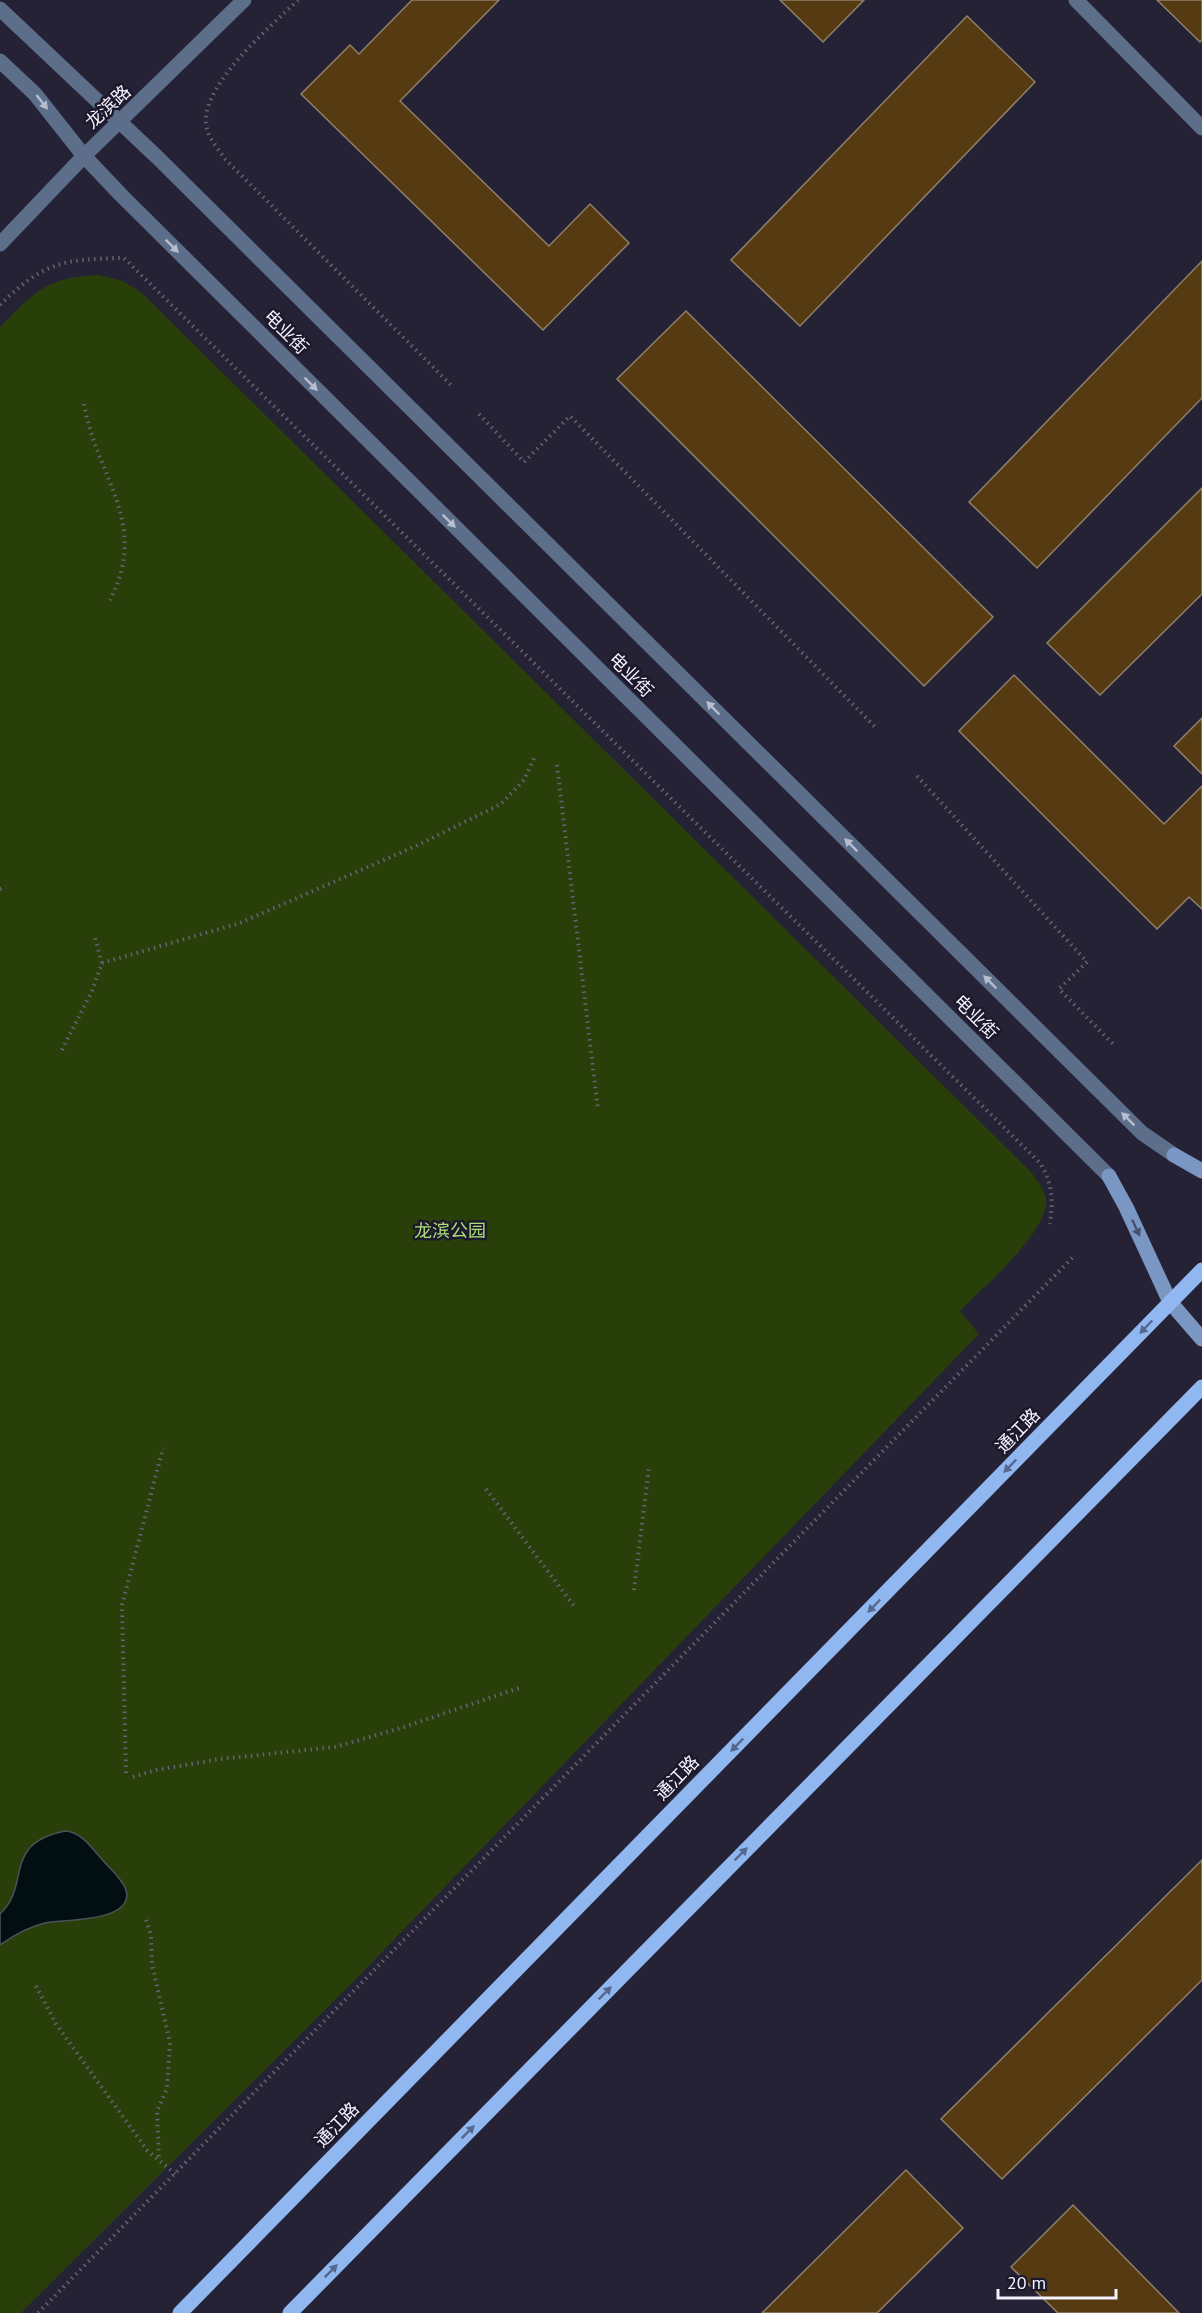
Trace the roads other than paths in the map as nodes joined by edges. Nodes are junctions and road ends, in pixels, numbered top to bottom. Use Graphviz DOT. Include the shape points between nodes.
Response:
graph roads {
  1 [pos="244,0"];
  2 [pos="1076,0"];
  3 [pos="0,9"];
  4 [pos="0,61"];
  5 [pos="121,122"];
  6 [pos="1202,128"];
  7 [pos="84,156"];
  8 [pos="0,244"];
  9 [pos="1174,1155"];
  10 [pos="1202,1171"];
  11 [pos="1108,1176"];
  12 [pos="1202,1270"];
  13 [pos="1170,1302"];
  14 [pos="1202,1339"];
  15 [pos="1202,1387"];
  16 [pos="180,2313"];
  17 [pos="290,2313"];
  1 -- 5 [label="street, 龙滨路"];
  2 -- 6 [label="street"];
  3 -- 5 [label="street, 电业街"];
  4 -- 7 [label="street, 电业街, one-way" via="35,94"];
  5 -- 7 [label="street, 龙滨路"];
  9 -- 5 [label="street, 电业街, one-way" via="1142,1133"];
  7 -- 8 [label="street, 龙滨路"];
  7 -- 11 [label="street, 电业街, one-way"];
  9 -- 10 [label="main road, 电业街"];
  11 -- 13 [label="main road, 电业街, one-way"];
  12 -- 13 [label="main road, 通江路"];
  13 -- 14 [label="main road, 电业街"];
  13 -- 16 [label="main road, 通江路, one-way"];
  17 -- 15 [label="main road, one-way"];
}
